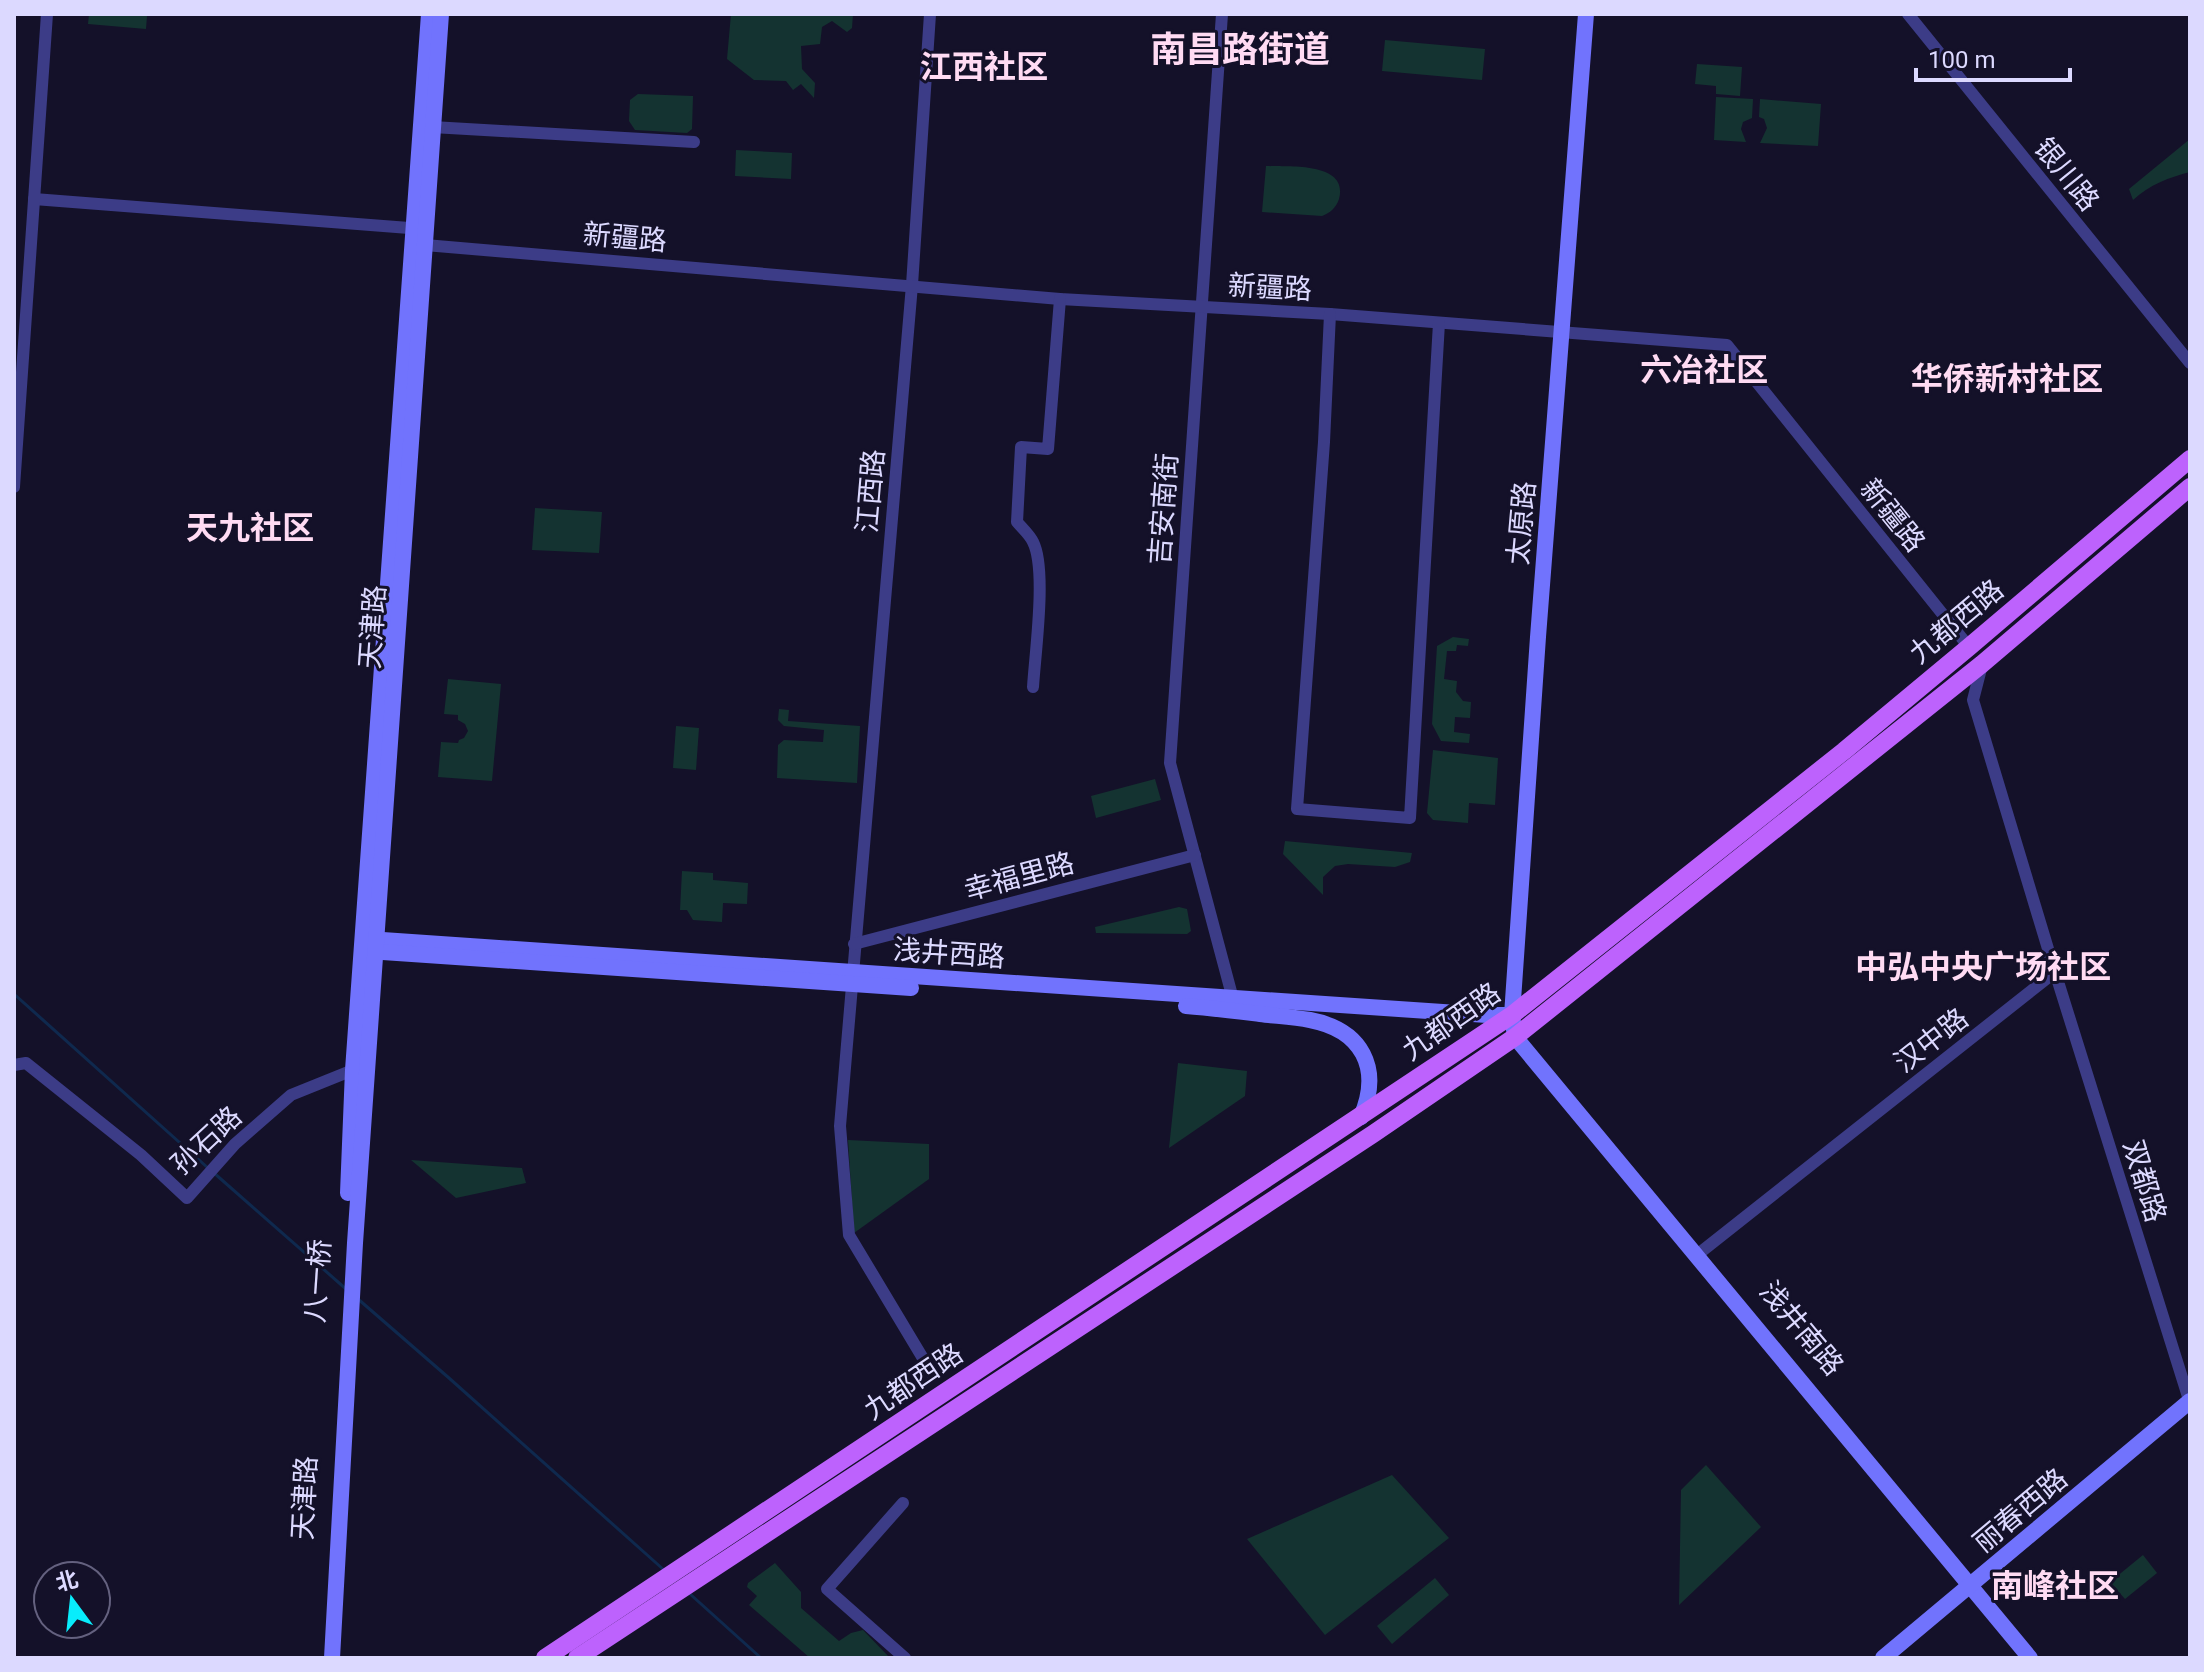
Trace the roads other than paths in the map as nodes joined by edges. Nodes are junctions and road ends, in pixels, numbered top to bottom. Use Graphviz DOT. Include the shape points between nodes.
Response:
graph roads {
  1 [pos="47,14"];
  2 [pos="429,14"];
  3 [pos="441,14"];
  4 [pos="930,14"];
  5 [pos="1222,14"];
  6 [pos="1586,14"];
  7 [pos="1908,14"];
  8 [pos="432,127"];
  9 [pos="694,142"];
  10 [pos="34,199"];
  11 [pos="421,234"];
  12 [pos="912,285"];
  13 [pos="1060,299"];
  14 [pos="1201,307"];
  15 [pos="1330,314"];
  16 [pos="1439,323"];
  17 [pos="1563,332"];
  18 [pos="2190,363"];
  19 [pos="2190,459"];
  20 [pos="14,487"];
  21 [pos="2190,487"];
  22 [pos="1969,647"];
  23 [pos="1982,664"];
  24 [pos="1033,687"];
  25 [pos="1195,855"];
  26 [pos="854,944"];
  27 [pos="370,945"];
  28 [pos="2055,972"];
  29 [pos="851,978"];
  30 [pos="1233,999"];
  31 [pos="1512,1015"];
  32 [pos="1519,1034"];
  33 [pos="14,1065"];
  34 [pos="360,1070"];
  35 [pos="1361,1117"];
  36 [pos="346,1226"];
  37 [pos="355,1243"];
  38 [pos="1700,1253"];
  39 [pos="344,1346"];
  40 [pos="933,1375"];
  41 [pos="2190,1402"];
  42 [pos="2190,1414"];
  43 [pos="903,1503"];
  44 [pos="699,1567"];
  45 [pos="1976,1586"];
  46 [pos="322,1658"];
  47 [pos="332,1658"];
  48 [pos="545,1658"];
  49 [pos="577,1658"];
  50 [pos="905,1658"];
  51 [pos="1883,1658"];
  52 [pos="1896,1658"];
  53 [pos="2030,1658"];
  54 [pos="2040,1658"];
  1 -- 10 [label="street"];
  2 -- 11 [label="main road, 天津路"];
  3 -- 8 [label="main road, 天津路"];
  4 -- 12 [label="street, 江西路"];
  5 -- 14 [label="street, 吉安南街"];
  6 -- 17 [label="main road, 太原路"];
  7 -- 18 [label="street, 银川路"];
  8 -- 9 [label="street"];
  8 -- 11 [label="main road, 天津路"];
  10 -- 11 [label="street, 新疆路"];
  10 -- 20 [label="street"];
  11 -- 12 [label="street, 新疆路"];
  11 -- 27 [label="main road, 天津路"];
  12 -- 13 [label="street, 新疆路"];
  12 -- 26 [label="street, 江西路"];
  13 -- 14 [label="street, 新疆路"];
  13 -- 24 [label="street" via="1048,449 1021,447 1017,522 1033,541 1040,583"];
  14 -- 15 [label="street, 新疆路"];
  14 -- 25 [label="street, 吉安南街" via="1170,763"];
  15 -- 16 [label="street, 新疆路"];
  15 -- 16 [label="street" via="1297,809 1410,818"];
  16 -- 17 [label="street, 新疆路"];
  17 -- 22 [label="street, 新疆路" via="1727,345"];
  17 -- 31 [label="main road, 太原路"];
  19 -- 22 [label="main road, 九都西路"];
  21 -- 23 [label="main road, 九都西路"];
  22 -- 31 [label="main road, 九都西路"];
  23 -- 28 [label="street" via="1973,700"];
  23 -- 32 [label="main road, 九都西路"];
  25 -- 26 [label="street, 幸福里路"];
  25 -- 30 [label="street, 吉安南街"];
  26 -- 29 [label="street, 江西路"];
  27 -- 29 [label="main road, 浅井西路"];
  27 -- 34 [label="main road, 天津路"];
  28 -- 38 [label="street, 汉中路"];
  28 -- 41 [label="street, 双都路"];
  29 -- 30 [label="main road, 浅井西路"];
  29 -- 35 [label="main road, 浅井西路" via="1313,1021 1341,1031 1359,1046 1370,1066"];
  29 -- 40 [label="street, 江西路" via="840,1126 849,1235"];
  30 -- 31 [label="main road, 浅井西路"];
  31 -- 32 [label="main road, 太原路"];
  31 -- 35 [label="main road, 九都西路"];
  32 -- 38 [label="main road, 浅井南路"];
  32 -- 44 [label="main road, 九都西路" via="1360,1143"];
  33 -- 34 [label="street, 孙石路" via="26,1063 187,1198 235,1144 291,1095"];
  34 -- 36 [label="main road, 天津路"];
  34 -- 37 [label="main road, 天津路"];
  35 -- 44 [label="main road, 九都西路"];
  36 -- 39 [label="main road, 八一桥"];
  37 -- 39 [label="main road, 八一桥"];
  38 -- 45 [label="main road, 浅井南路"];
  39 -- 46 [label="main road, 天津路"];
  39 -- 47 [label="main road, 天津路"];
  41 -- 45 [label="main road, 丽春西路"];
  42 -- 45 [label="main road, 丽春西路"];
  43 -- 50 [label="street" via="827,1589"];
  44 -- 48 [label="main road" via="636,1598"];
  44 -- 49 [label="main road" via="651,1610"];
  45 -- 51 [label="main road, 丽春西路"];
  45 -- 52 [label="main road, 丽春西路"];
  45 -- 53 [label="main road, 浅井南路"];
  45 -- 54 [label="main road, 浅井南路"];
}
